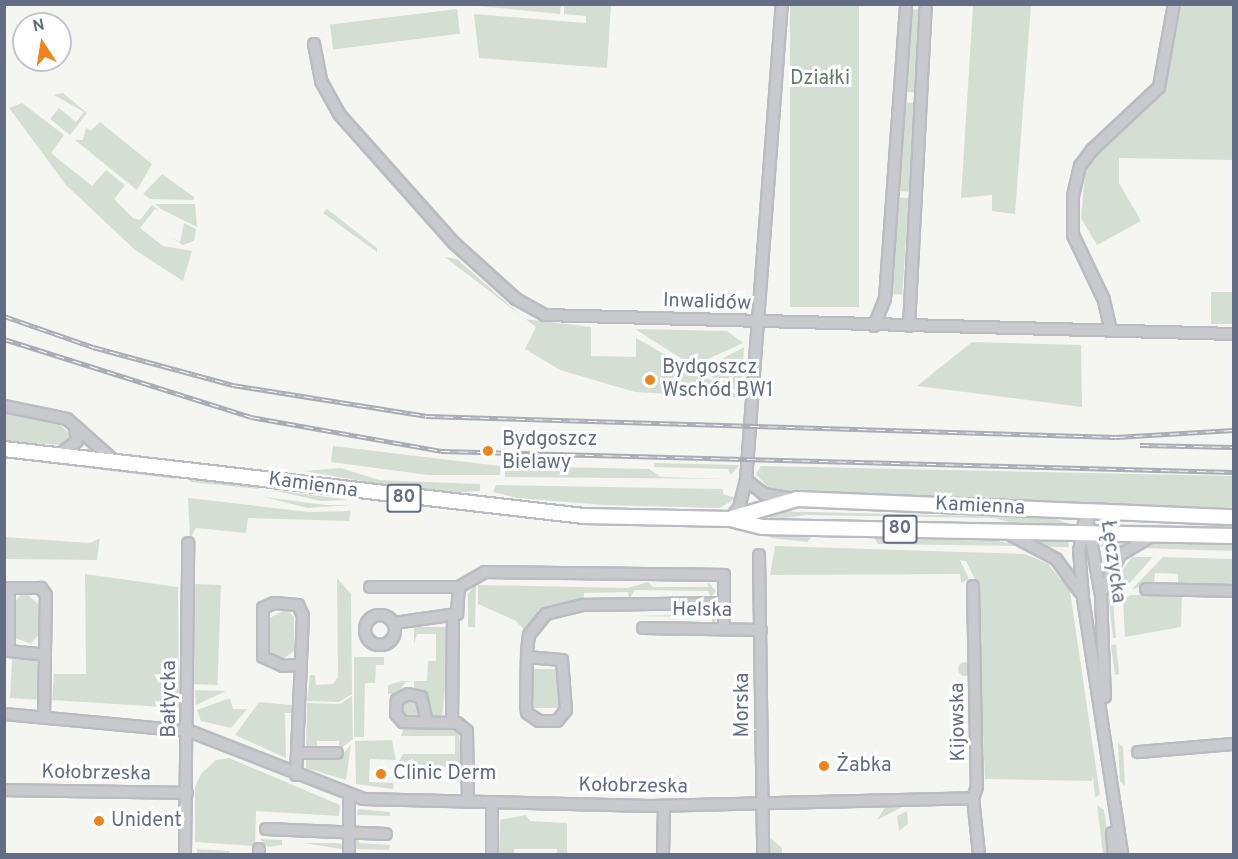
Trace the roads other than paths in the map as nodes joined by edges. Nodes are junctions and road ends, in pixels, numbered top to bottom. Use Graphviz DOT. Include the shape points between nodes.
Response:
graph roads {
  1 [pos="782,4"];
  2 [pos="906,4"];
  3 [pos="926,4"];
  4 [pos="1174,4"];
  5 [pos="314,45"];
  6 [pos="898,98"];
  7 [pos="920,99"];
  8 [pos="891,194"];
  9 [pos="913,196"];
  10 [pos="885,299"];
  11 [pos="906,300"];
  12 [pos="757,324"];
  13 [pos="874,326"];
  14 [pos="909,326"];
  15 [pos="1111,331"];
  16 [pos="1233,334"];
  17 [pos="4,406"];
  18 [pos="75,426"];
  19 [pos="4,449"];
  20 [pos="60,454"];
  21 [pos="112,459"];
  22 [pos="746,480"];
  23 [pos="797,499"];
  24 [pos="1086,512"];
  25 [pos="1233,517"];
  26 [pos="730,519"];
  27 [pos="1000,531"];
  28 [pos="1087,533"];
  29 [pos="1155,534"];
  30 [pos="1233,536"];
  31 [pos="188,543"];
  32 [pos="759,555"];
  33 [pos="973,586"];
  34 [pos="370,587"];
  35 [pos="459,587"];
  36 [pos="1146,589"];
  37 [pos="1233,591"];
  38 [pos="1101,596"];
  39 [pos="1083,598"];
  40 [pos="724,603"];
  41 [pos="453,615"];
  42 [pos="394,623"];
  43 [pos="643,628"];
  44 [pos="724,629"];
  45 [pos="761,630"];
  46 [pos="45,656"];
  47 [pos="527,657"];
  48 [pos="299,665"];
  49 [pos="4,714"];
  50 [pos="44,716"];
  51 [pos="427,722"];
  52 [pos="452,723"];
  53 [pos="189,731"];
  54 [pos="1233,744"];
  55 [pos="1107,745"];
  56 [pos="1138,752"];
  57 [pos="298,753"];
  58 [pos="337,753"];
  59 [pos="296,775"];
  60 [pos="4,790"];
  61 [pos="187,793"];
  62 [pos="1114,793"];
  63 [pos="349,796"];
  64 [pos="973,798"];
  65 [pos="468,802"];
  66 [pos="492,803"];
  67 [pos="664,806"];
  68 [pos="762,806"];
  69 [pos="266,829"];
  70 [pos="349,833"];
  71 [pos="386,834"];
  72 [pos="184,855"];
  73 [pos="349,855"];
  74 [pos="492,855"];
  75 [pos="663,855"];
  76 [pos="763,855"];
  77 [pos="979,855"];
  78 [pos="1114,855"];
  79 [pos="1122,855"];
  1 -- 12 [label="street"];
  2 -- 6 [label="street"];
  3 -- 7 [label="street"];
  4 -- 15 [label="street" via="1159,87 1092,150 1080,166 1073,196 1073,235 1104,300"];
  5 -- 12 [label="street, Inwalidów" via="321,81 339,114 454,243 530,310 560,317"];
  6 -- 7 [label="street"];
  6 -- 8 [label="street"];
  7 -- 9 [label="street"];
  8 -- 9 [label="street"];
  8 -- 10 [label="street"];
  9 -- 11 [label="street"];
  10 -- 11 [label="street"];
  10 -- 13 [label="street"];
  11 -- 14 [label="street"];
  12 -- 13 [label="street, Inwalidów"];
  12 -- 22 [label="street"];
  13 -- 14 [label="street, Inwalidów"];
  14 -- 15 [label="street, Inwalidów"];
  15 -- 16 [label="street, Inwalidów"];
  17 -- 18 [label="street" via="56,414"];
  18 -- 20 [label="street" via="77,441"];
  18 -- 21 [label="street"];
  19 -- 20 [label="main road, Kamienna / 80"];
  20 -- 21 [label="main road, Kamienna / 80"];
  21 -- 26 [label="main road, Kamienna / 80" via="493,509"];
  22 -- 23 [label="street" via="764,494"];
  22 -- 26 [label="street"];
  23 -- 24 [label="main road, Kamienna / 80"];
  23 -- 26 [label="main road, Kamienna / 80"];
  24 -- 25 [label="main road, Kamienna / 80"];
  24 -- 28 [label="street, Łęczycka"];
  26 -- 27 [label="main road, Kamienna / 80" via="762,527"];
  27 -- 28 [label="main road, Kamienna / 80"];
  27 -- 39 [label="street" via="1056,559"];
  28 -- 29 [label="main road, Kamienna / 80"];
  28 -- 38 [label="street, Łęczycka"];
  28 -- 39 [label="street, Łęczycka"];
  29 -- 30 [label="main road, Kamienna / 80"];
  29 -- 38 [label="street" via="1120,555"];
  31 -- 53 [label="street, Bałtycka"];
  32 -- 45 [label="street, Morska"];
  33 -- 64 [label="street, Kijowska"];
  34 -- 35 [label="street"];
  35 -- 40 [label="street" via="485,572 724,575"];
  35 -- 41 [label="street" via="459,612"];
  36 -- 37 [label="street"];
  38 -- 55 [label="street, Łęczycka"];
  39 -- 55 [label="street, Łęczycka"];
  40 -- 44 [label="street"];
  40 -- 47 [label="street" via="561,608 534,627"];
  41 -- 42 [label="street"];
  41 -- 52 [label="street"];
  43 -- 44 [label="street, Helska"];
  44 -- 45 [label="street, Helska"];
  45 -- 68 [label="street, Morska"];
  46 -- 46 [label="street" via="46,595 41,588 9,588 9,651"];
  46 -- 50 [label="street"];
  47 -- 47 [label="street" via="527,712 538,721 564,717 562,660"];
  48 -- 48 [label="street" via="303,615 298,605 274,603 263,608 263,657 283,666"];
  48 -- 57 [label="street"];
  49 -- 50 [label="street, Kołobrzeska"];
  50 -- 53 [label="street, Kołobrzeska"];
  51 -- 52 [label="street"];
  52 -- 65 [label="street" via="463,726 468,737"];
  53 -- 59 [label="street, Kołobrzeska"];
  53 -- 61 [label="street, Bałtycka"];
  54 -- 56 [label="street"];
  55 -- 62 [label="street, Łęczycka"];
  57 -- 58 [label="street"];
  57 -- 59 [label="street"];
  59 -- 63 [label="street, Kołobrzeska"];
  60 -- 61 [label="street, Kołobrzeska"];
  61 -- 72 [label="street, Bałtycka"];
  62 -- 78 [label="street"];
  62 -- 79 [label="street, Łęczycka"];
  63 -- 65 [label="street, Kołobrzeska"];
  63 -- 70 [label="street"];
  64 -- 68 [label="street, Kołobrzeska"];
  64 -- 77 [label="street, Kijowska"];
  65 -- 66 [label="street, Kołobrzeska"];
  66 -- 67 [label="street, Kołobrzeska"];
  66 -- 74 [label="street"];
  67 -- 68 [label="street, Kołobrzeska"];
  67 -- 75 [label="street"];
  68 -- 76 [label="street, Morska"];
  69 -- 70 [label="street"];
  70 -- 71 [label="street"];
  70 -- 73 [label="street"];
}
